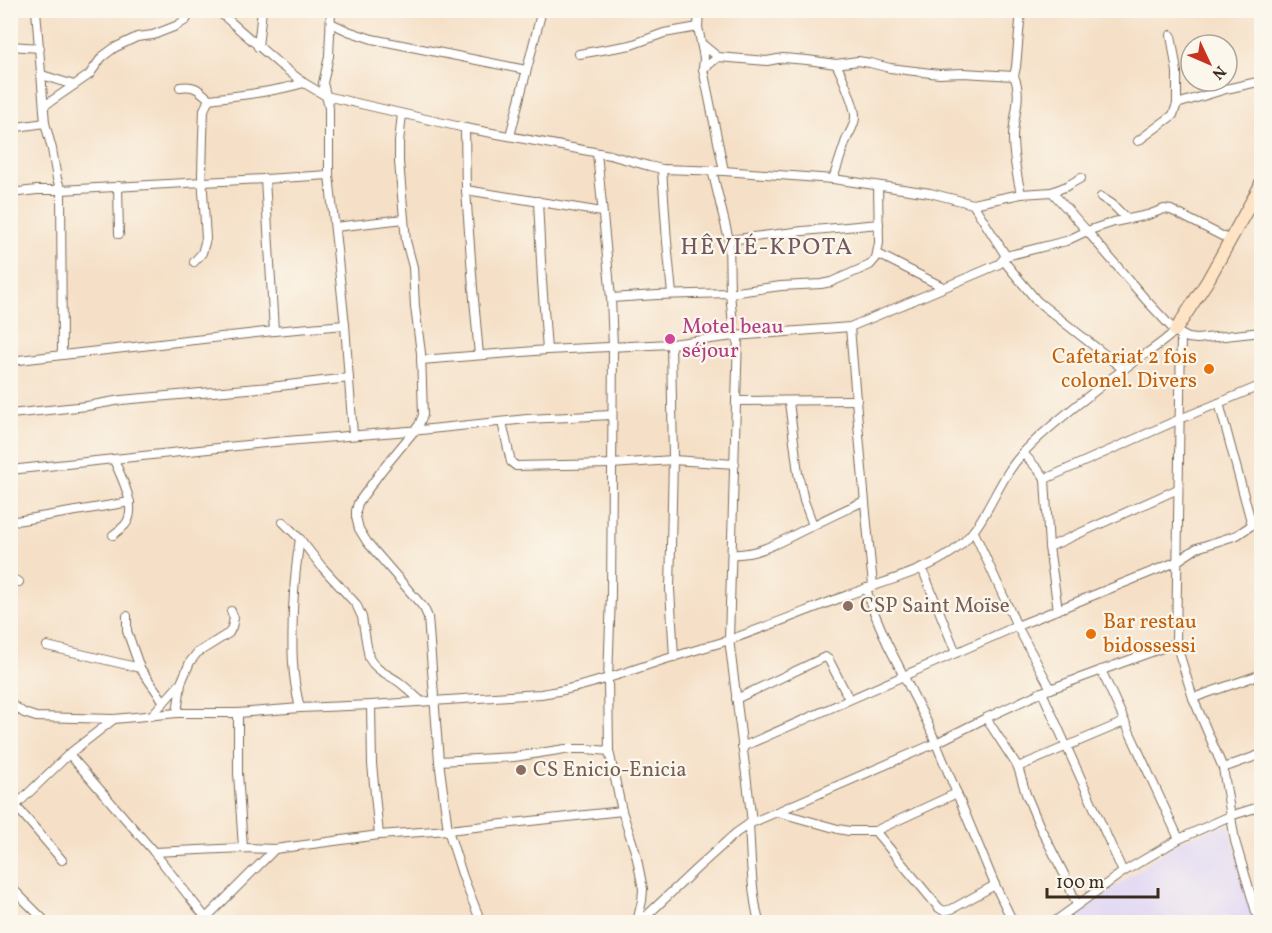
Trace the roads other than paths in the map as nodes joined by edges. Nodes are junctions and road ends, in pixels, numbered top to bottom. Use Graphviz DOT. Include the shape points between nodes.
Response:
graph roads {
  1 [pos="36,10"];
  2 [pos="191,10"];
  3 [pos="217,10"];
  4 [pos="262,10"];
  5 [pos="331,10"];
  6 [pos="542,10"];
  7 [pos="699,10"];
  8 [pos="1021,10"];
  9 [pos="331,23"];
  10 [pos="698,27"];
  11 [pos="1171,35"];
  12 [pos="701,43"];
  13 [pos="10,46"];
  14 [pos="258,47"];
  15 [pos="40,48"];
  16 [pos="579,54"];
  17 [pos="718,57"];
  18 [pos="836,64"];
  19 [pos="703,69"];
  20 [pos="526,70"];
  21 [pos="42,75"];
  22 [pos="1014,76"];
  23 [pos="1262,81"];
  24 [pos="304,83"];
  25 [pos="74,85"];
  26 [pos="180,87"];
  27 [pos="326,96"];
  28 [pos="209,99"];
  29 [pos="1177,104"];
  30 [pos="44,106"];
  31 [pos="402,114"];
  32 [pos="45,123"];
  33 [pos="10,128"];
  34 [pos="465,128"];
  35 [pos="510,136"];
  36 [pos="1138,141"];
  37 [pos="597,153"];
  38 [pos="662,169"];
  39 [pos="712,170"];
  40 [pos="724,171"];
  41 [pos="329,175"];
  42 [pos="1081,178"];
  43 [pos="834,179"];
  44 [pos="264,180"];
  45 [pos="203,182"];
  46 [pos="1261,185"];
  47 [pos="118,186"];
  48 [pos="878,186"];
  49 [pos="61,190"];
  50 [pos="466,190"];
  51 [pos="1052,192"];
  52 [pos="10,193"];
  53 [pos="1021,194"];
  54 [pos="1101,197"];
  55 [pos="538,201"];
  56 [pos="973,204"];
  57 [pos="602,212"];
  58 [pos="404,219"];
  59 [pos="1127,219"];
  60 [pos="879,224"];
  61 [pos="335,227"];
  62 [pos="1087,231"];
  63 [pos="119,234"];
  64 [pos="729,240"];
  65 [pos="1230,240"];
  66 [pos="878,254"];
  67 [pos="1005,258"];
  68 [pos="194,262"];
  69 [pos="943,287"];
  70 [pos="730,293"];
  71 [pos="672,294"];
  72 [pos="611,298"];
  73 [pos="345,325"];
  74 [pos="850,327"];
  75 [pos="274,331"];
  76 [pos="1262,332"];
  77 [pos="1178,333"];
  78 [pos="736,336"];
  79 [pos="671,344"];
  80 [pos="613,347"];
  81 [pos="548,350"];
  82 [pos="62,354"];
  83 [pos="479,355"];
  84 [pos="421,360"];
  85 [pos="10,361"];
  86 [pos="1123,369"];
  87 [pos="349,378"];
  88 [pos="1262,385"];
  89 [pos="857,400"];
  90 [pos="736,401"];
  91 [pos="789,402"];
  92 [pos="1219,403"];
  93 [pos="10,414"];
  94 [pos="612,415"];
  95 [pos="1180,419"];
  96 [pos="502,422"];
  97 [pos="415,431"];
  98 [pos="353,435"];
  99 [pos="1023,453"];
  100 [pos="114,460"];
  101 [pos="673,460"];
  102 [pos="611,464"];
  103 [pos="735,464"];
  104 [pos="10,470"];
  105 [pos="1045,479"];
  106 [pos="1178,489"];
  107 [pos="864,501"];
  108 [pos="130,502"];
  109 [pos="10,522"];
  110 [pos="283,522"];
  111 [pos="1262,522"];
  112 [pos="813,525"];
  113 [pos="1252,525"];
  114 [pos="974,532"];
  115 [pos="113,535"];
  116 [pos="300,539"];
  117 [pos="1049,547"];
  118 [pos="732,554"];
  119 [pos="1176,562"];
  120 [pos="922,568"];
  121 [pos="870,587"];
  122 [pos="1058,610"];
  123 [pos="231,611"];
  124 [pos="127,616"];
  125 [pos="1017,626"];
  126 [pos="729,639"];
  127 [pos="1176,643"];
  128 [pos="47,646"];
  129 [pos="956,653"];
  130 [pos="674,657"];
  131 [pos="140,668"];
  132 [pos="1101,670"];
  133 [pos="1262,674"];
  134 [pos="903,676"];
  135 [pos="608,679"];
  136 [pos="181,683"];
  137 [pos="1046,691"];
  138 [pos="1193,698"];
  139 [pos="736,699"];
  140 [pos="849,699"];
  141 [pos="435,701"];
  142 [pos="164,702"];
  143 [pos="422,702"];
  144 [pos="10,703"];
  145 [pos="371,705"];
  146 [pos="300,708"];
  147 [pos="177,713"];
  148 [pos="238,713"];
  149 [pos="151,716"];
  150 [pos="986,718"];
  151 [pos="114,719"];
  152 [pos="1124,722"];
  153 [pos="936,743"];
  154 [pos="1068,746"];
  155 [pos="742,747"];
  156 [pos="609,751"];
  157 [pos="69,754"];
  158 [pos="1262,754"];
  159 [pos="440,761"];
  160 [pos="1018,767"];
  161 [pos="1223,768"];
  162 [pos="957,793"];
  163 [pos="1262,806"];
  164 [pos="13,808"];
  165 [pos="622,811"];
  166 [pos="777,812"];
  167 [pos="1230,816"];
  168 [pos="751,823"];
  169 [pos="448,830"];
  170 [pos="875,831"];
  171 [pos="379,835"];
  172 [pos="1179,840"];
  173 [pos="243,848"];
  174 [pos="275,849"];
  175 [pos="154,852"];
  176 [pos="62,860"];
  177 [pos="1123,872"];
  178 [pos="995,885"];
  179 [pos="10,886"];
  180 [pos="1077,905"];
  181 [pos="43,919"];
  182 [pos="480,919"];
  183 [pos="205,921"];
  184 [pos="471,922"];
  185 [pos="638,922"];
  186 [pos="759,922"];
  187 [pos="1013,922"];
  188 [pos="1054,922"];
  189 [pos="1259,922"];
  1 -- 15 [label="street"];
  2 -- 25 [label="street" via="186,20 176,26 114,48"];
  3 -- 14 [label="street"];
  4 -- 14 [label="street"];
  5 -- 9 [label="street"];
  6 -- 20 [label="street"];
  7 -- 10 [label="street"];
  8 -- 22 [label="street"];
  9 -- 20 [label="street" via="372,39"];
  9 -- 27 [label="street" via="323,83"];
  10 -- 12 [label="street"];
  10 -- 16 [label="street"];
  11 -- 29 [label="street"];
  12 -- 17 [label="street"];
  12 -- 19 [label="street"];
  13 -- 15 [label="street"];
  14 -- 24 [label="street"];
  15 -- 21 [label="street"];
  17 -- 18 [label="street"];
  17 -- 19 [label="street"];
  18 -- 22 [label="street" via="858,62 939,74"];
  18 -- 43 [label="street" via="854,107 855,121"];
  19 -- 40 [label="street"];
  20 -- 35 [label="street"];
  21 -- 25 [label="street"];
  21 -- 30 [label="street"];
  22 -- 53 [label="street" via="1018,92 1013,137"];
  23 -- 29 [label="street"];
  24 -- 27 [label="street"];
  24 -- 28 [label="street"];
  25 -- 30 [label="street"];
  26 -- 28 [label="street" via="195,87"];
  27 -- 31 [label="street"];
  27 -- 41 [label="street"];
  28 -- 45 [label="street" via="202,136"];
  29 -- 36 [label="street" via="1173,115"];
  30 -- 32 [label="street"];
  31 -- 34 [label="street"];
  31 -- 58 [label="street" via="399,151"];
  32 -- 33 [label="street"];
  32 -- 49 [label="street"];
  34 -- 35 [label="street"];
  34 -- 50 [label="street"];
  35 -- 37 [label="street"];
  37 -- 38 [label="street"];
  37 -- 57 [label="street"];
  38 -- 39 [label="street"];
  38 -- 71 [label="street"];
  39 -- 40 [label="street"];
  39 -- 64 [label="street"];
  40 -- 43 [label="street"];
  41 -- 44 [label="street"];
  41 -- 61 [label="street"];
  42 -- 51 [label="street"];
  43 -- 48 [label="street"];
  44 -- 45 [label="street"];
  44 -- 75 [label="street"];
  45 -- 47 [label="street"];
  45 -- 68 [label="street" via="206,239"];
  46 -- 65 [label="street"];
  47 -- 49 [label="street"];
  47 -- 63 [label="street"];
  48 -- 56 [label="street"];
  48 -- 60 [label="street"];
  49 -- 52 [label="street"];
  49 -- 82 [label="street"];
  50 -- 55 [label="street"];
  50 -- 83 [label="street"];
  51 -- 53 [label="street"];
  51 -- 62 [label="street"];
  53 -- 56 [label="street"];
  54 -- 59 [label="street"];
  55 -- 57 [label="street"];
  55 -- 81 [label="street"];
  56 -- 67 [label="street"];
  57 -- 72 [label="street"];
  58 -- 61 [label="street"];
  58 -- 84 [label="street" via="413,267"];
  59 -- 62 [label="street"];
  59 -- 65 [label="street" via="1167,209"];
  60 -- 64 [label="street"];
  60 -- 66 [label="street"];
  61 -- 73 [label="street"];
  62 -- 67 [label="street" via="1066,242"];
  62 -- 77 [label="street"];
  64 -- 70 [label="street"];
  65 -- 77 [label="street"];
  66 -- 69 [label="street"];
  66 -- 70 [label="street" via="870,265 827,283"];
  67 -- 69 [label="street"];
  67 -- 86 [label="street" via="1037,301"];
  69 -- 74 [label="street"];
  70 -- 71 [label="street"];
  70 -- 78 [label="street"];
  71 -- 72 [label="street"];
  72 -- 80 [label="street"];
  73 -- 75 [label="street"];
  73 -- 87 [label="street"];
  74 -- 78 [label="street"];
  74 -- 89 [label="street"];
  75 -- 82 [label="street"];
  76 -- 77 [label="street" via="1197,339"];
  77 -- 86 [label="street"];
  77 -- 95 [label="street"];
  78 -- 79 [label="street"];
  78 -- 90 [label="street"];
  79 -- 80 [label="street"];
  79 -- 101 [label="street"];
  80 -- 81 [label="street"];
  80 -- 94 [label="street"];
  81 -- 83 [label="street"];
  82 -- 85 [label="street"];
  83 -- 84 [label="street"];
  84 -- 97 [label="street" via="423,415"];
  86 -- 99 [label="street"];
  87 -- 93 [label="street"];
  87 -- 98 [label="street"];
  88 -- 92 [label="street"];
  89 -- 91 [label="street"];
  89 -- 107 [label="street"];
  90 -- 91 [label="street"];
  90 -- 103 [label="street"];
  91 -- 112 [label="street" via="798,473"];
  92 -- 95 [label="street"];
  92 -- 113 [label="street"];
  94 -- 96 [label="street"];
  94 -- 102 [label="street"];
  95 -- 105 [label="street"];
  95 -- 106 [label="street"];
  96 -- 97 [label="street"];
  96 -- 102 [label="street" via="510,462 516,466"];
  97 -- 98 [label="street"];
  97 -- 141 [label="street" via="358,503 356,517 372,548 426,612"];
  98 -- 100 [label="street"];
  99 -- 105 [label="street"];
  99 -- 114 [label="street" via="1005,476"];
  100 -- 104 [label="street"];
  100 -- 108 [label="street"];
  101 -- 102 [label="street"];
  101 -- 103 [label="street"];
  101 -- 130 [label="street" via="670,589"];
  102 -- 135 [label="street"];
  103 -- 118 [label="street"];
  105 -- 117 [label="street"];
  106 -- 117 [label="street"];
  106 -- 119 [label="street"];
  107 -- 112 [label="street"];
  107 -- 121 [label="street"];
  108 -- 109 [label="street"];
  108 -- 115 [label="street" via="126,524"];
  110 -- 116 [label="street"];
  111 -- 113 [label="street"];
  112 -- 118 [label="street" via="758,550"];
  113 -- 119 [label="street" via="1237,535 1197,548"];
  114 -- 120 [label="street" via="951,553"];
  114 -- 125 [label="street"];
  116 -- 143 [label="street" via="356,604 372,663"];
  116 -- 146 [label="street" via="291,649"];
  117 -- 122 [label="street"];
  118 -- 126 [label="street"];
  119 -- 122 [label="street"];
  119 -- 127 [label="street"];
  120 -- 121 [label="street"];
  120 -- 129 [label="street"];
  121 -- 126 [label="street"];
  121 -- 134 [label="street" via="871,605"];
  122 -- 125 [label="street"];
  123 -- 136 [label="street" via="234,618 229,633 197,653"];
  124 -- 131 [label="street" via="127,631"];
  125 -- 129 [label="street"];
  125 -- 137 [label="street"];
  126 -- 130 [label="street"];
  126 -- 139 [label="street"];
  127 -- 132 [label="street"];
  127 -- 138 [label="street"];
  128 -- 131 [label="street"];
  129 -- 134 [label="street"];
  130 -- 135 [label="street"];
  131 -- 142 [label="street"];
  132 -- 137 [label="street"];
  132 -- 152 [label="street"];
  133 -- 138 [label="street"];
  134 -- 140 [label="street"];
  134 -- 153 [label="street"];
  135 -- 141 [label="street" via="541,694"];
  135 -- 156 [label="street"];
  136 -- 142 [label="street"];
  136 -- 147 [label="street"];
  137 -- 150 [label="street"];
  137 -- 154 [label="street"];
  138 -- 161 [label="street"];
  139 -- 140 [label="street" via="825,657"];
  139 -- 155 [label="street"];
  140 -- 155 [label="street"];
  141 -- 143 [label="street"];
  141 -- 159 [label="street"];
  142 -- 149 [label="street"];
  143 -- 145 [label="street"];
  144 -- 151 [label="street" via="36,717"];
  145 -- 146 [label="street"];
  145 -- 171 [label="street"];
  146 -- 148 [label="street"];
  147 -- 148 [label="street"];
  147 -- 149 [label="street"];
  148 -- 173 [label="street"];
  149 -- 151 [label="street"];
  150 -- 153 [label="street"];
  150 -- 160 [label="street"];
  151 -- 157 [label="street"];
  152 -- 154 [label="street"];
  152 -- 172 [label="street"];
  153 -- 162 [label="street"];
  153 -- 166 [label="street"];
  154 -- 160 [label="street"];
  154 -- 177 [label="street"];
  155 -- 168 [label="street"];
  156 -- 159 [label="street" via="565,749 514,757"];
  156 -- 165 [label="street"];
  157 -- 164 [label="street"];
  157 -- 175 [label="street"];
  158 -- 161 [label="street"];
  159 -- 169 [label="street"];
  160 -- 180 [label="street" via="1040,827"];
  161 -- 167 [label="street"];
  162 -- 170 [label="street"];
  162 -- 178 [label="street"];
  163 -- 167 [label="street"];
  164 -- 176 [label="street"];
  165 -- 169 [label="street"];
  165 -- 185 [label="street" via="643,889"];
  166 -- 168 [label="street"];
  166 -- 170 [label="street" via="838,829"];
  167 -- 172 [label="street"];
  167 -- 189 [label="street"];
  168 -- 185 [label="street"];
  168 -- 186 [label="street" via="752,886"];
  169 -- 171 [label="street"];
  169 -- 182 [label="street"];
  170 -- 178 [label="street" via="944,911"];
  171 -- 174 [label="street"];
  172 -- 177 [label="street"];
  173 -- 174 [label="street"];
  173 -- 175 [label="street"];
  174 -- 183 [label="street"];
  175 -- 183 [label="street"];
  177 -- 180 [label="street"];
  178 -- 187 [label="street"];
  179 -- 181 [label="street"];
  180 -- 188 [label="street"];
  182 -- 184 [label="street"];
}
